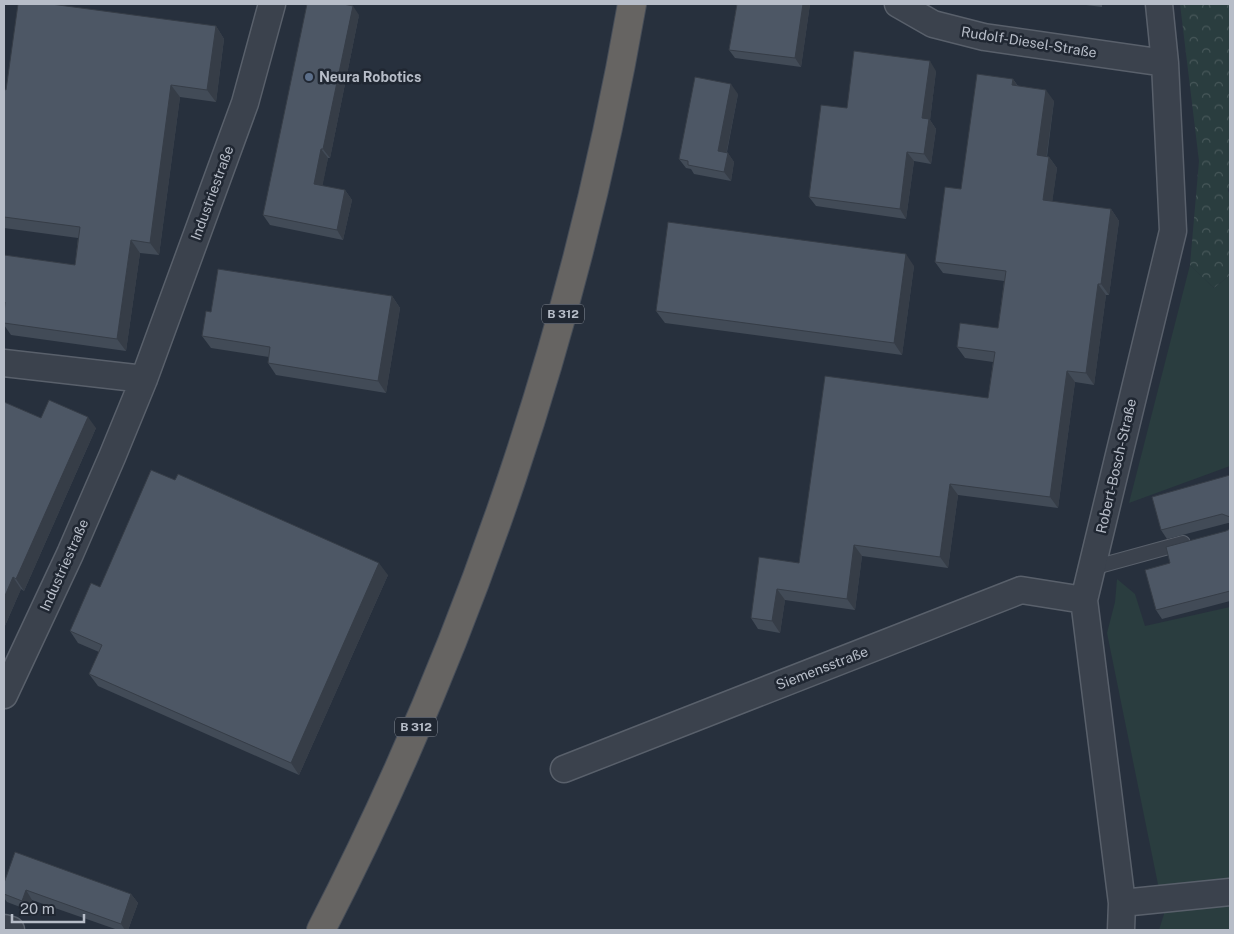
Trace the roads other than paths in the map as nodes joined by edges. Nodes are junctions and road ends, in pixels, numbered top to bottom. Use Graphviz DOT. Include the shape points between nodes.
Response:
graph roads {
  1 [pos="272,4"];
  2 [pos="632,4"];
  3 [pos="898,4"];
  4 [pos="1159,4"];
  5 [pos="1165,63"];
  6 [pos="4,363"];
  7 [pos="144,379"];
  8 [pos="1195,540"];
  9 [pos="1092,568"];
  10 [pos="1084,600"];
  11 [pos="4,695"];
  12 [pos="564,769"];
  13 [pos="1230,892"];
  14 [pos="1122,903"];
  15 [pos="4,928"];
  16 [pos="11,930"];
  17 [pos="321,930"];
  18 [pos="1121,930"];
  1 -- 7 [label="street, Industriestraße" via="245,103"];
  2 -- 17 [label="highway, B 312" via="589,213 546,376 516,467 483,561 427,700 367,839"];
  3 -- 5 [label="street, Rudolf-Diesel-Straße" via="933,24 984,37"];
  4 -- 5 [label="street, Robert-Bosch-Straße"];
  5 -- 9 [label="street, Robert-Bosch-Straße" via="1173,231"];
  6 -- 7 [label="street"];
  7 -- 11 [label="street, Industriestraße" via="81,528"];
  8 -- 9 [label="lane"];
  9 -- 10 [label="street, Robert-Bosch-Straße"];
  10 -- 12 [label="street, Siemensstraße" via="1021,590"];
  10 -- 14 [label="street, Robert-Bosch-Straße"];
  13 -- 14 [label="street"];
  14 -- 18 [label="street, Robert-Bosch-Straße"];
  15 -- 16 [label="street"];
}
